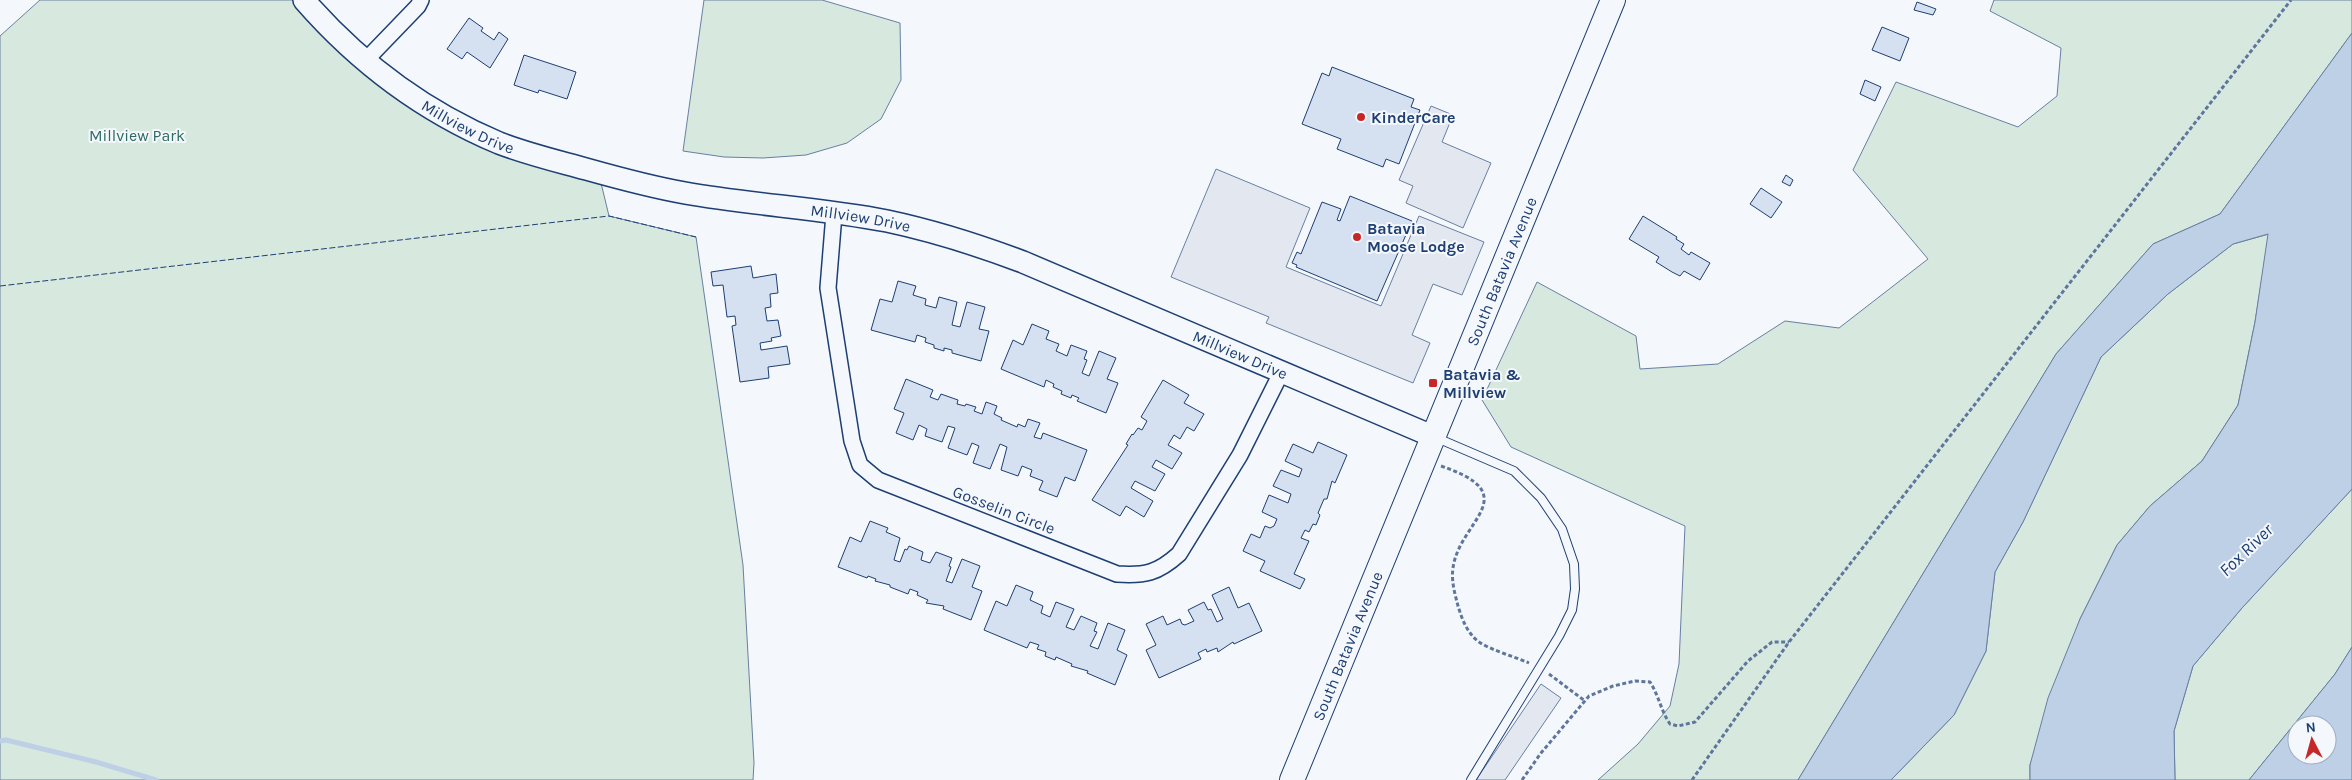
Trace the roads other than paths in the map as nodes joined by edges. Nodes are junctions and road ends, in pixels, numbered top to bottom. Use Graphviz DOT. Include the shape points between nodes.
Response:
graph roads {
  1 [pos="304,0"];
  2 [pos="421,0"];
  3 [pos="1613,0"];
  4 [pos="365,61"];
  5 [pos="834,214"];
  6 [pos="1282,372"];
  7 [pos="1432,436"];
  8 [pos="1295,772"];
  9 [pos="1471,780"];
  1 -- 4 [label="street, Millview Drive"];
  2 -- 4 [label="street"];
  3 -- 7 [label="main road, South Batavia Avenue"];
  4 -- 5 [label="street, Millview Drive" via="423,104 500,143 533,154 685,192"];
  5 -- 6 [label="street, Millview Drive" via="886,221 980,246"];
  5 -- 6 [label="street, Gosselin Circle" via="828,288 852,441 860,465 878,480 1118,574 1151,573 1166,566 1179,554 1240,455"];
  6 -- 7 [label="street, Millview Drive"];
  7 -- 8 [label="main road, South Batavia Avenue"];
  7 -- 9 [label="lane" via="1514,471 1542,498 1562,529 1574,564 1572,610"];
}
